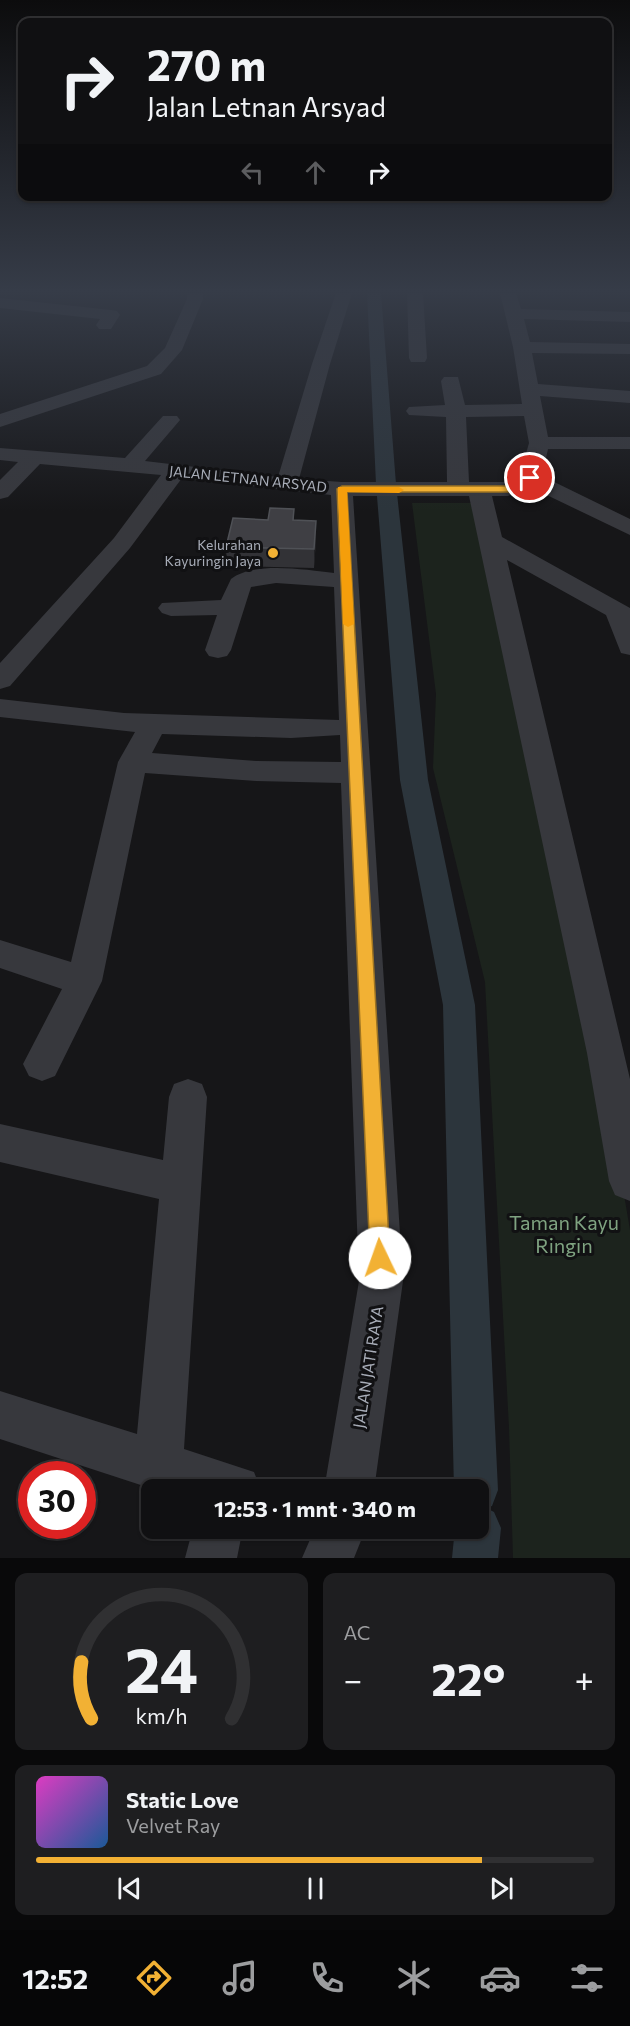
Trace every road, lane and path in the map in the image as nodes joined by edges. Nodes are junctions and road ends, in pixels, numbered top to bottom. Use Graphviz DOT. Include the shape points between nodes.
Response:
graph roads {
  1 [pos="158,366"];
  2 [pos="321,366"];
  3 [pos="562,366"];
  4 [pos="526,367"];
  5 [pos="451,381"];
  6 [pos="530,388"];
  7 [pos="630,397"];
  8 [pos="416,411"];
  9 [pos="456,411"];
  10 [pos="533,411"];
  11 [pos="170,420"];
  12 [pos="0,421"];
  13 [pos="630,442"];
  14 [pos="540,443"];
  15 [pos="0,454"];
  16 [pos="34,458"];
  17 [pos="130,465"];
  18 [pos="176,471"];
  19 [pos="530,478"];
  20 [pos="287,486"];
  21 [pos="350,489"];
  22 [pos="469,490"];
  23 [pos="0,492"];
  24 [pos="630,528"];
  25 [pos="489,540"];
  26 [pos="346,581"];
  27 [pos="232,607"];
  28 [pos="171,608"];
  29 [pos="623,614"];
  30 [pos="630,647"];
  31 [pos="218,650"];
  32 [pos="0,680"];
  33 [pos="0,708"];
  34 [pos="154,723"];
  35 [pos="332,728"];
  36 [pos="133,762"];
  37 [pos="357,773"];
  38 [pos="0,954"];
  39 [pos="84,981"];
  40 [pos="618,1056"];
  41 [pos="42,1064"];
  42 [pos="188,1097"];
  43 [pos="0,1143"];
  44 [pos="630,1180"];
  45 [pos="181,1184"];
  46 [pos="0,1415"];
  47 [pos="158,1466"];
  48 [pos="185,1479"];
  49 [pos="351,1479"];
  50 [pos="216,1539"];
  51 [pos="336,1539"];
  52 [pos="211,1558"];
  53 [pos="328,1558"];
  1 -- 12 [label="street"];
  2 -- 20 [label="street"];
  3 -- 4 [label="street"];
  4 -- 6 [label="street"];
  5 -- 9 [label="street"];
  6 -- 7 [label="street"];
  6 -- 10 [label="street"];
  8 -- 9 [label="street"];
  9 -- 10 [label="street"];
  9 -- 22 [label="street"];
  10 -- 14 [label="street"];
  11 -- 17 [label="street"];
  13 -- 14 [label="street"];
  14 -- 19 [label="street"];
  15 -- 16 [label="street, JALAN LETNAN ARSYAD"];
  16 -- 17 [label="street, JALAN LETNAN ARSYAD"];
  16 -- 23 [label="street"];
  17 -- 18 [label="street, JALAN LETNAN ARSYAD"];
  18 -- 20 [label="street, JALAN LETNAN ARSYAD"];
  18 -- 32 [label="street" via="122,543"];
  19 -- 22 [label="street, JALAN LETNAN ARSYAD" via="508,489"];
  19 -- 24 [label="street"];
  20 -- 21 [label="street, JALAN LETNAN ARSYAD"];
  21 -- 22 [label="street, JALAN LETNAN ARSYAD"];
  21 -- 26 [label="street, JALAN JATI RAYA"];
  22 -- 25 [label="street"];
  25 -- 29 [label="street"];
  25 -- 40 [label="street"];
  26 -- 27 [label="street" via="255,577 241,582"];
  26 -- 37 [label="street, JALAN JATI RAYA"];
  27 -- 28 [label="street"];
  27 -- 31 [label="street"];
  29 -- 30 [label="street"];
  33 -- 34 [label="street"];
  34 -- 35 [label="street"];
  34 -- 36 [label="street"];
  36 -- 37 [label="street"];
  36 -- 39 [label="street"];
  37 -- 49 [label="street, JALAN JATI RAYA" via="381,1281"];
  38 -- 39 [label="street"];
  39 -- 41 [label="street"];
  40 -- 44 [label="street"];
  42 -- 45 [label="street"];
  43 -- 45 [label="street"];
  45 -- 47 [label="street"];
  46 -- 47 [label="street"];
  47 -- 48 [label="street"];
  50 -- 52 [label="street"];
  51 -- 53 [label="street"];
}
